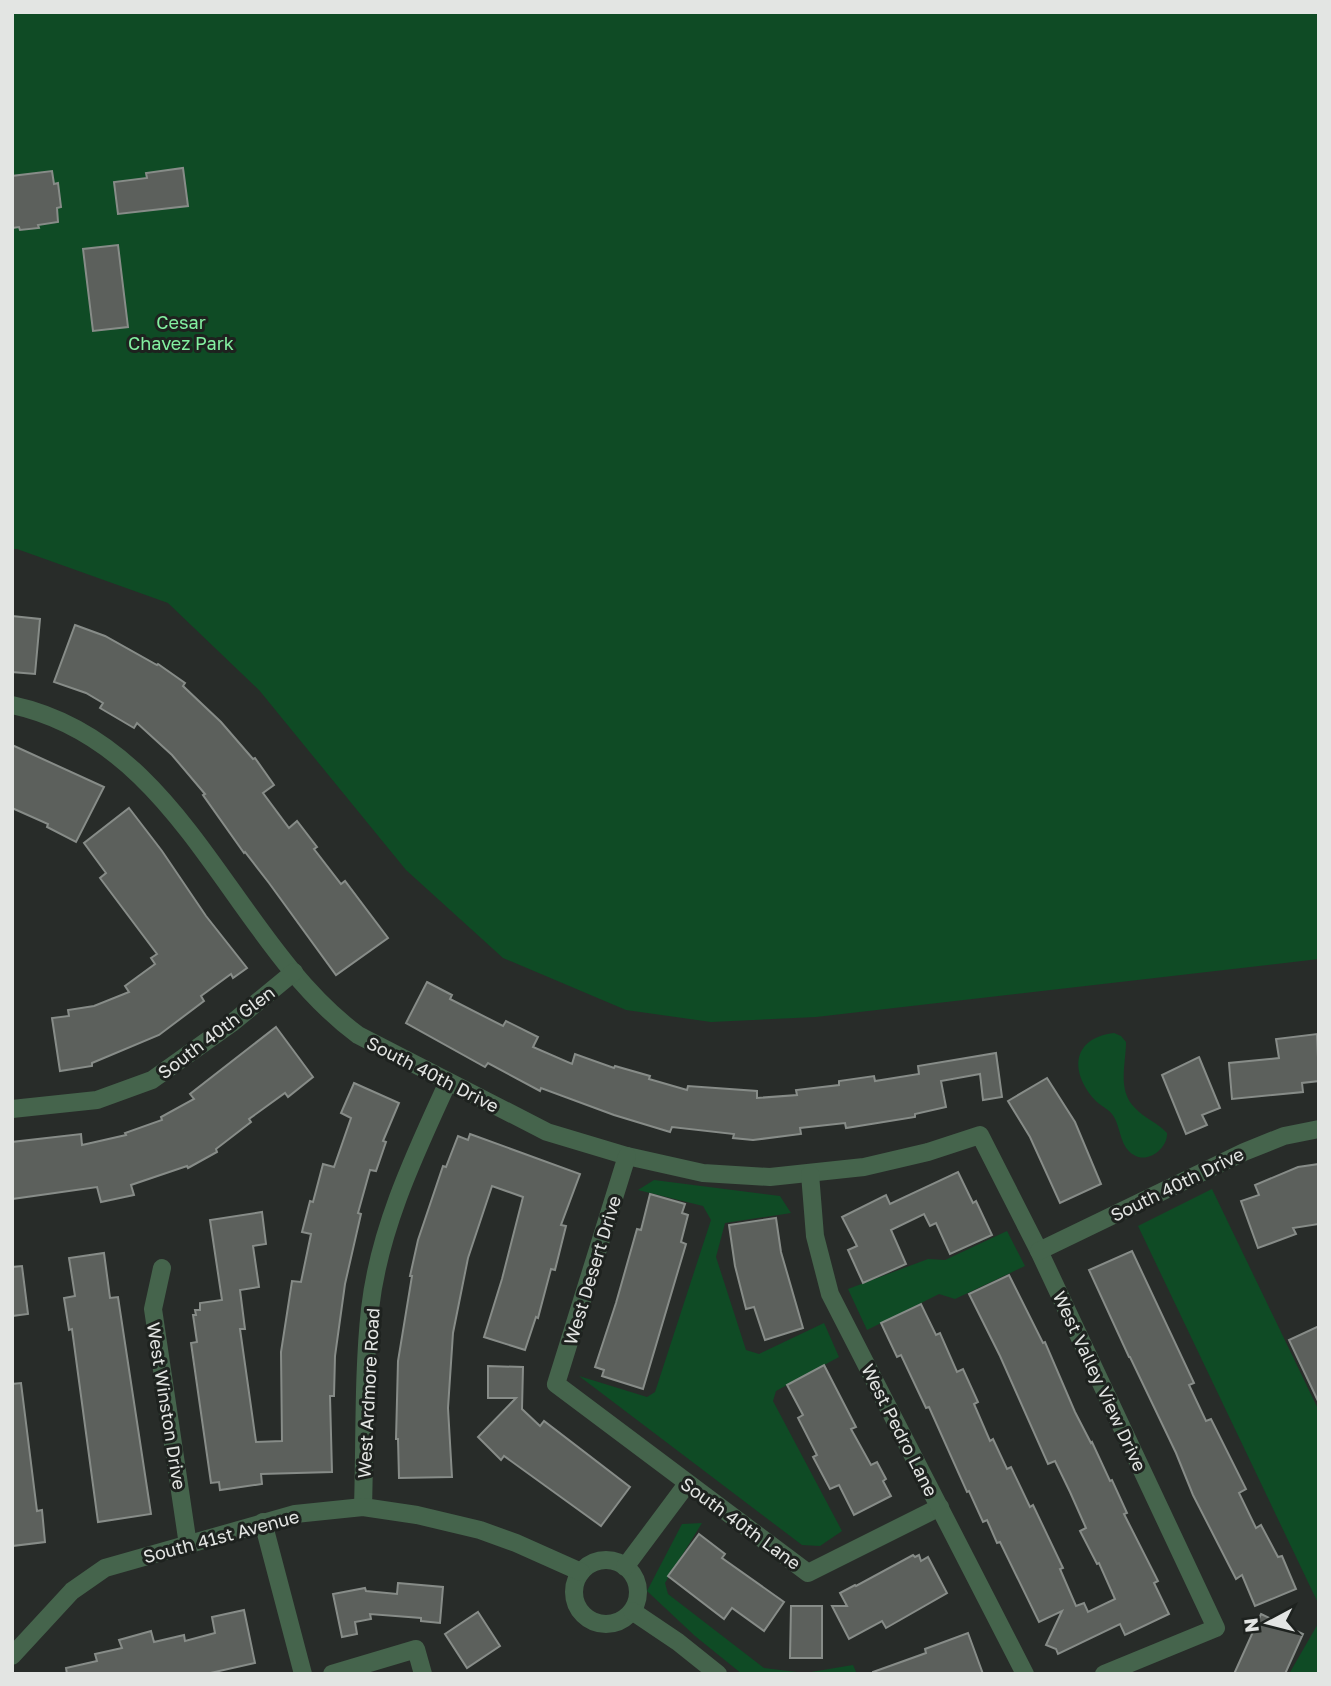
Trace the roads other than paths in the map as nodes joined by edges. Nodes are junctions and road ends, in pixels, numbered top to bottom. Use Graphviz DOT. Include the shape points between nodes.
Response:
graph roads {
  1 [pos="12,705"];
  2 [pos="294,972"];
  3 [pos="448,1082"];
  4 [pos="12,1109"];
  5 [pos="1319,1129"];
  6 [pos="980,1135"];
  7 [pos="627,1156"];
  8 [pos="810,1174"];
  9 [pos="1039,1251"];
  10 [pos="162,1268"];
  11 [pos="556,1384"];
  12 [pos="688,1484"];
  13 [pos="363,1507"];
  14 [pos="940,1507"];
  15 [pos="263,1522"];
  16 [pos="188,1545"];
  17 [pos="625,1567"];
  18 [pos="581,1572"];
  19 [pos="632,1611"];
  20 [pos="13,1652"];
  21 [pos="303,1674"];
  22 [pos="332,1674"];
  23 [pos="423,1674"];
  24 [pos="718,1674"];
  25 [pos="1025,1674"];
  26 [pos="1104,1674"];
  1 -- 2 [label="street, South 40th Drive" via="33,709 98,742 162,796"];
  2 -- 3 [label="street, South 40th Drive" via="332,1016"];
  2 -- 4 [label="street, South 40th Glen" via="152,1080 97,1100"];
  3 -- 7 [label="street, South 40th Drive" via="547,1132"];
  3 -- 13 [label="street, West Ardmore Road" via="397,1203 370,1308"];
  5 -- 9 [label="street, South 40th Drive" via="1284,1136 1244,1152"];
  6 -- 8 [label="street, South 40th Drive" via="928,1153"];
  6 -- 9 [label="street, West Valley View Drive"];
  7 -- 8 [label="street, South 40th Drive" via="703,1173"];
  7 -- 11 [label="street, West Desert Drive"];
  8 -- 14 [label="street, West Pedro Lane" via="815,1236 831,1294"];
  9 -- 26 [label="street, West Valley View Drive" via="1216,1628"];
  10 -- 16 [label="street, West Winston Drive" via="153,1309"];
  11 -- 12 [label="street, South 40th Lane"];
  12 -- 14 [label="street, South 40th Lane" via="808,1573"];
  12 -- 17 [label="street"];
  13 -- 15 [label="street, South 41st Avenue"];
  13 -- 18 [label="street, South 41st Avenue" via="480,1530"];
  14 -- 25 [label="street, West Pedro Lane"];
  15 -- 16 [label="street, South 41st Avenue"];
  15 -- 21 [label="street"];
  16 -- 20 [label="street, South 41st Avenue" via="105,1568 72,1591"];
  17 -- 18 [label="street" via="597,1561"];
  17 -- 19 [label="street" via="638,1593"];
  18 -- 19 [label="street" via="575,1601 587,1618 606,1624"];
  19 -- 24 [label="street"];
  22 -- 23 [label="street" via="416,1649"];
}
